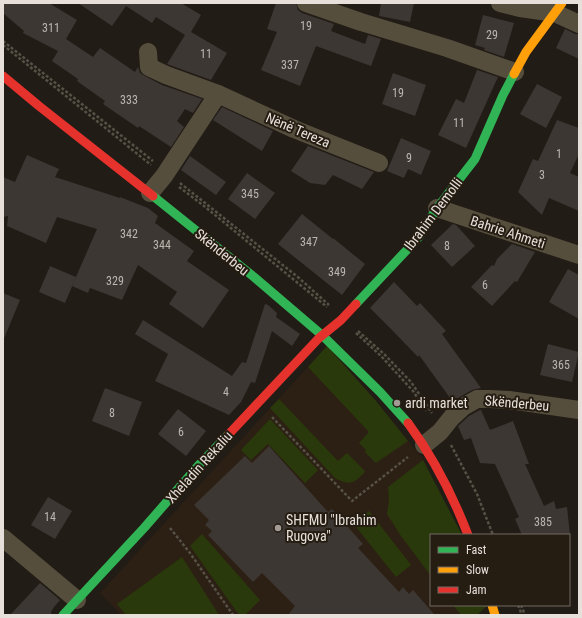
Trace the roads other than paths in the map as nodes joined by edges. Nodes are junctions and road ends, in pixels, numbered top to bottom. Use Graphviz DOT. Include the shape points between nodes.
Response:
graph roads {
  1 [pos="306,3"];
  2 [pos="500,3"];
  3 [pos="559,8"];
  4 [pos="579,24"];
  5 [pos="148,52"];
  6 [pos="515,72"];
  7 [pos="3,76"];
  8 [pos="218,94"];
  9 [pos="379,163"];
  10 [pos="150,193"];
  11 [pos="437,208"];
  12 [pos="579,255"];
  13 [pos="323,336"];
  14 [pos="579,410"];
  15 [pos="424,445"];
  16 [pos="468,534"];
  17 [pos="3,538"];
  18 [pos="77,600"];
  19 [pos="63,615"];
  1 -- 6 [label="street"];
  2 -- 3 [label="street" via="520,8"];
  3 -- 4 [label="street"];
  3 -- 6 [label="street, Ibrahim Demolli" via="526,52"];
  5 -- 8 [label="street, Nënë Tereza" via="149,67"];
  6 -- 11 [label="street, Ibrahim Demolli" via="474,159"];
  7 -- 10 [label="street, Skënderbeu"];
  8 -- 9 [label="street, Nënë Tereza" via="294,129"];
  8 -- 10 [label="street"];
  10 -- 13 [label="street, Skënderbeu"];
  11 -- 12 [label="street, Bahrie Ahmeti"];
  11 -- 13 [label="street, Ibrahim Demolli" via="418,238"];
  13 -- 15 [label="street, Skënderbeu" via="380,392"];
  13 -- 18 [label="street, Xheladin Rekaliu" via="198,466"];
  14 -- 15 [label="street, Skënderbeu" via="509,400 477,400 463,407"];
  15 -- 16 [label="street, Skënderbeu"];
  17 -- 18 [label="street"];
  18 -- 19 [label="street, Xheladin Rekaliu"];
}
